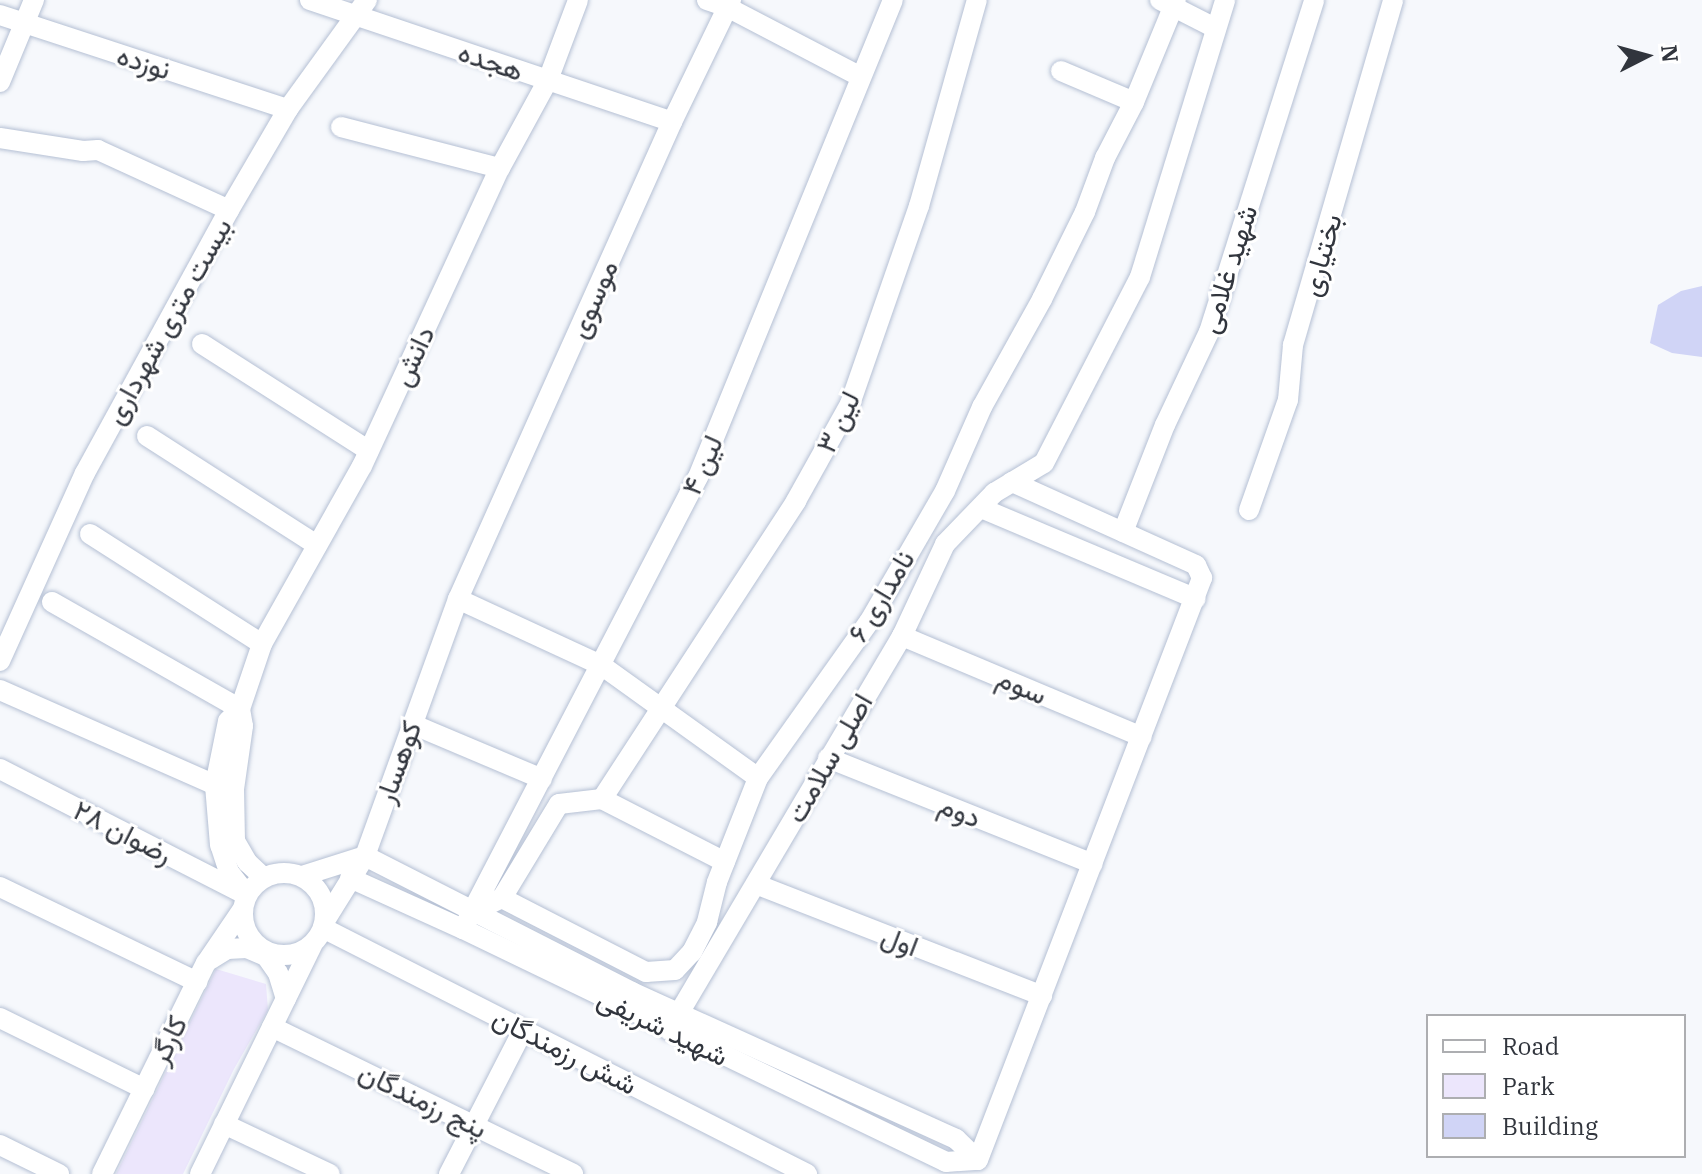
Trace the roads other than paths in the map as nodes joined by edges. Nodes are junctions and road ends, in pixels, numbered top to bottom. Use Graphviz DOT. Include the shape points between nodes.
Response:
graph roads {
  1 [pos="34,0"];
  2 [pos="310,0"];
  3 [pos="578,0"];
  4 [pos="707,0"];
  5 [pos="893,0"];
  6 [pos="977,0"];
  7 [pos="1225,0"];
  8 [pos="1314,0"];
  9 [pos="1393,0"];
  10 [pos="729,4"];
  11 [pos="1171,5"];
  12 [pos="362,8"];
  13 [pos="0,15"];
  14 [pos="24,23"];
  15 [pos="1215,28"];
  16 [pos="1061,71"];
  17 [pos="861,77"];
  18 [pos="548,80"];
  19 [pos="0,82"];
  20 [pos="1134,102"];
  21 [pos="288,109"];
  22 [pos="672,122"];
  23 [pos="341,127"];
  24 [pos="0,138"];
  25 [pos="500,168"];
  26 [pos="229,210"];
  27 [pos="202,344"];
  28 [pos="147,436"];
  29 [pos="369,451"];
  30 [pos="1012,482"];
  31 [pos="981,508"];
  32 [pos="1249,510"];
  33 [pos="1123,532"];
  34 [pos="90,534"];
  35 [pos="317,545"];
  36 [pos="458,599"];
  37 [pos="1196,599"];
  38 [pos="52,602"];
  39 [pos="902,636"];
  40 [pos="262,644"];
  41 [pos="0,661"];
  42 [pos="601,665"];
  43 [pos="0,690"];
  44 [pos="663,707"];
  45 [pos="240,709"];
  46 [pos="412,724"];
  47 [pos="1142,737"];
  48 [pos="828,758"];
  49 [pos="0,769"];
  50 [pos="758,778"];
  51 [pos="542,779"];
  52 [pos="215,785"];
  53 [pos="602,799"];
  54 [pos="365,856"];
  55 [pos="725,862"];
  56 [pos="1093,864"];
  57 [pos="302,876"];
  58 [pos="263,877"];
  59 [pos="350,878"];
  60 [pos="758,885"];
  61 [pos="0,887"];
  62 [pos="502,898"];
  63 [pos="244,902"];
  64 [pos="468,920"];
  65 [pos="320,931"];
  66 [pos="206,963"];
  67 [pos="197,982"];
  68 [pos="1042,996"];
  69 [pos="286,999"];
  70 [pos="679,1011"];
  71 [pos="0,1018"];
  72 [pos="272,1027"];
  73 [pos="523,1030"];
  74 [pos="669,1030"];
  75 [pos="144,1089"];
  76 [pos="224,1124"];
  77 [pos="474,1125"];
  78 [pos="0,1145"];
  79 [pos="978,1160"];
  80 [pos="937,1166"];
  81 [pos="59,1174"];
  82 [pos="102,1174"];
  83 [pos="200,1174"];
  84 [pos="330,1174"];
  85 [pos="449,1174"];
  86 [pos="573,1174"];
  87 [pos="807,1174"];
  1 -- 14 [label="street"];
  2 -- 12 [label="street, هجده"];
  3 -- 18 [label="street, دانش"];
  4 -- 10 [label="street"];
  5 -- 17 [label="street, لین ۴"];
  6 -- 44 [label="street, لین ۳" via="919,206 850,404 814,472"];
  7 -- 15 [label="street, اصلی سلامت"];
  8 -- 33 [label="street, شهید غلامی" via="1209,332"];
  9 -- 32 [label="street, بختیاری" via="1293,345 1288,400"];
  10 -- 17 [label="street"];
  10 -- 22 [label="street, موسوی"];
  11 -- 15 [label="street"];
  11 -- 20 [label="street, نامداری ۶"];
  12 -- 18 [label="street, هجده"];
  12 -- 21 [label="street, بیست متری شهرداری"];
  13 -- 14 [label="street, نوزده"];
  14 -- 19 [label="street"];
  14 -- 21 [label="street, نوزده"];
  15 -- 30 [label="street, اصلی سلامت" via="1140,277 1044,463"];
  16 -- 20 [label="street"];
  17 -- 42 [label="street, لین ۴" via="698,477"];
  18 -- 22 [label="street, هجده"];
  18 -- 25 [label="street, دانش"];
  20 -- 50 [label="street, نامداری ۶" via="945,491 869,622"];
  21 -- 26 [label="street, بیست متری شهرداری"];
  22 -- 36 [label="street, موسوی"];
  23 -- 25 [label="street"];
  24 -- 26 [label="street" via="98,150"];
  25 -- 29 [label="street, دانش"];
  26 -- 41 [label="street, بیست متری شهرداری" via="85,473"];
  27 -- 29 [label="street"];
  28 -- 35 [label="street"];
  29 -- 35 [label="street, دانش"];
  30 -- 31 [label="street, اصلی سلامت"];
  30 -- 33 [label="street"];
  31 -- 37 [label="street"];
  31 -- 39 [label="street, اصلی سلامت" via="945,544"];
  33 -- 37 [label="street" via="1196,565 1202,578"];
  34 -- 40 [label="street"];
  35 -- 40 [label="street, دانش"];
  36 -- 42 [label="street"];
  36 -- 46 [label="street, کوهسار"];
  37 -- 47 [label="street"];
  38 -- 45 [label="street"];
  39 -- 47 [label="street, سوم"];
  39 -- 48 [label="street, اصلی سلامت"];
  40 -- 45 [label="street, دانش"];
  42 -- 44 [label="street"];
  42 -- 51 [label="street, لین ۴"];
  43 -- 52 [label="street"];
  44 -- 50 [label="street"];
  44 -- 53 [label="street, لین ۳"];
  45 -- 52 [label="street, دانش" via="228,721"];
  45 -- 58 [label="street, دانش" via="235,841"];
  46 -- 51 [label="street"];
  46 -- 54 [label="street, کوهسار"];
  47 -- 56 [label="street"];
  48 -- 56 [label="street, دوم"];
  48 -- 60 [label="street, اصلی سلامت"];
  49 -- 63 [label="street, رضوان ۲۸"];
  50 -- 55 [label="street, نامداری ۶"];
  51 -- 64 [label="street, لین ۴"];
  52 -- 63 [label="street, دانش" via="220,845"];
  53 -- 55 [label="street"];
  53 -- 62 [label="street" via="559,804"];
  54 -- 57 [label="street"];
  54 -- 59 [label="street, کوهسار"];
  54 -- 64 [label="street, شهید شریفی"];
  55 -- 62 [label="street, نامداری ۶" via="707,922 692,952 675,970 646,972"];
  56 -- 68 [label="street"];
  57 -- 58 [label="street" via="283,872"];
  57 -- 65 [label="street" via="321,894"];
  58 -- 63 [label="street"];
  59 -- 64 [label="street, شهید شریفی"];
  59 -- 65 [label="street, کوهسار"];
  60 -- 68 [label="street, اول"];
  60 -- 70 [label="street, اصلی سلامت"];
  61 -- 67 [label="street"];
  62 -- 64 [label="street"];
  63 -- 65 [label="street" via="245,930 257,946 275,955 295,955"];
  63 -- 66 [label="street, کارگر"];
  64 -- 70 [label="street, شهید شریفی"];
  64 -- 74 [label="street, شهید شریفی"];
  65 -- 69 [label="street"];
  65 -- 73 [label="street, شش رزمندگان"];
  66 -- 67 [label="street, کارگر"];
  66 -- 69 [label="street" via="227,949 247,948 266,956"];
  67 -- 75 [label="street, کارگر"];
  68 -- 79 [label="street"];
  69 -- 72 [label="street"];
  70 -- 74 [label="street, اصلی سلامت"];
  70 -- 79 [label="street, شهید شریفی" via="956,1139"];
  71 -- 75 [label="street"];
  72 -- 76 [label="street"];
  72 -- 77 [label="street, پنج رزمندگان"];
  73 -- 77 [label="street"];
  73 -- 87 [label="street, شش رزمندگان"];
  74 -- 80 [label="street, شهید شریفی"];
  75 -- 82 [label="street, کارگر"];
  76 -- 83 [label="street"];
  76 -- 84 [label="street"];
  77 -- 85 [label="street"];
  77 -- 86 [label="street, پنج رزمندگان"];
  78 -- 81 [label="street"];
  79 -- 80 [label="street, شهید شریفی"];
}
